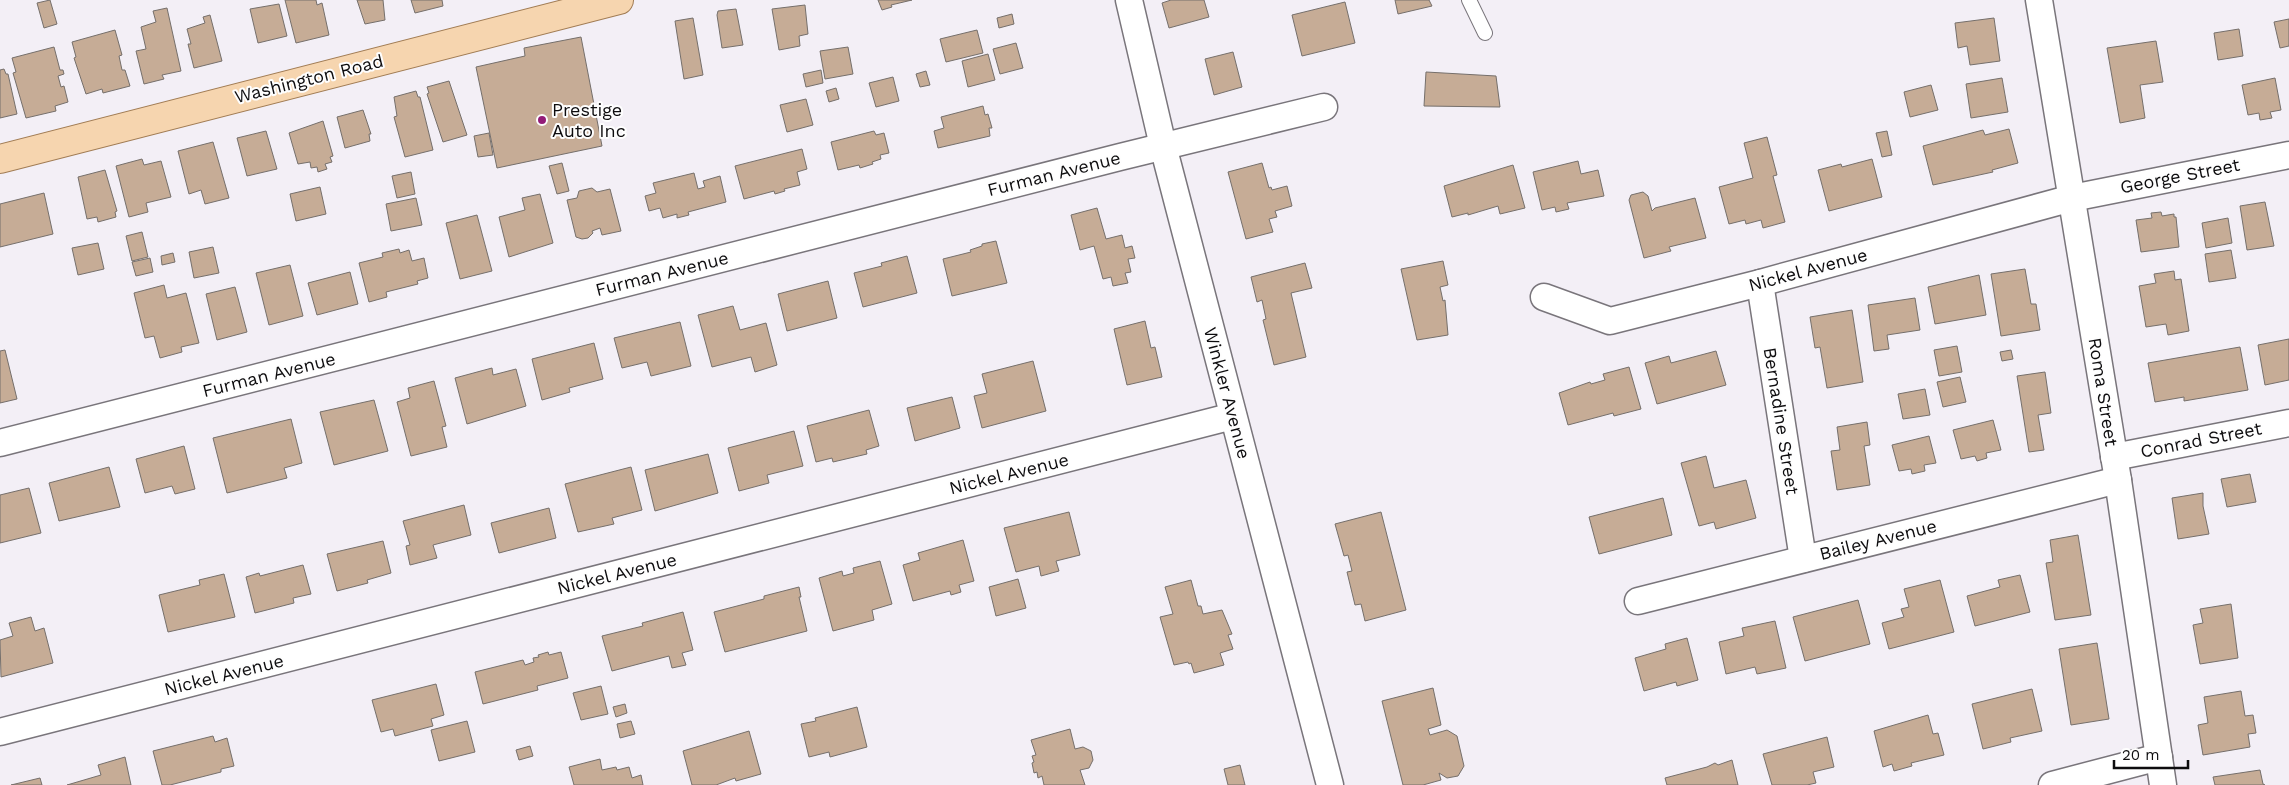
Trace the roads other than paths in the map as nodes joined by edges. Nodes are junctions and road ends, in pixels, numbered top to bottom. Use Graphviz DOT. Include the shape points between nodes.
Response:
graph roads {
  1 [pos="619,0"];
  2 [pos="1129,0"];
  3 [pos="1469,0"];
  4 [pos="2039,0"];
  5 [pos="573,6"];
  6 [pos="1485,33"];
  7 [pos="1324,107"];
  8 [pos="1163,146"];
  9 [pos="2289,155"];
  10 [pos="0,159"];
  11 [pos="2072,198"];
  12 [pos="1760,283"];
  13 [pos="1544,297"];
  14 [pos="1233,416"];
  15 [pos="2289,423"];
  16 [pos="0,443"];
  17 [pos="2116,468"];
  18 [pos="1803,559"];
  19 [pos="1638,601"];
  20 [pos="0,732"];
  21 [pos="2158,757"];
  22 [pos="1330,785"];
  23 [pos="2052,785"];
  24 [pos="2163,785"];
  1 -- 5 [label="main road, Washington Road"];
  2 -- 8 [label="street, Winkler Avenue"];
  3 -- 6 [label="lane"];
  4 -- 11 [label="street, Roma Street"];
  5 -- 10 [label="main road, Washington Road"];
  7 -- 8 [label="street, Furman Avenue"];
  8 -- 14 [label="street, Winkler Avenue"];
  8 -- 16 [label="street, Furman Avenue"];
  9 -- 11 [label="street, George Street"];
  11 -- 12 [label="street, Nickel Avenue"];
  11 -- 17 [label="street, Roma Street"];
  12 -- 13 [label="street, Nickel Avenue" via="1610,321"];
  12 -- 18 [label="street, Bernadine Street"];
  14 -- 20 [label="street, Nickel Avenue"];
  14 -- 22 [label="street, Winkler Avenue"];
  15 -- 17 [label="street, Conrad Street"];
  17 -- 18 [label="street, Bailey Avenue"];
  17 -- 21 [label="street, Roma Street"];
  18 -- 19 [label="street, Bailey Avenue"];
  21 -- 23 [label="street"];
  21 -- 24 [label="street, Roma Street"];
}
